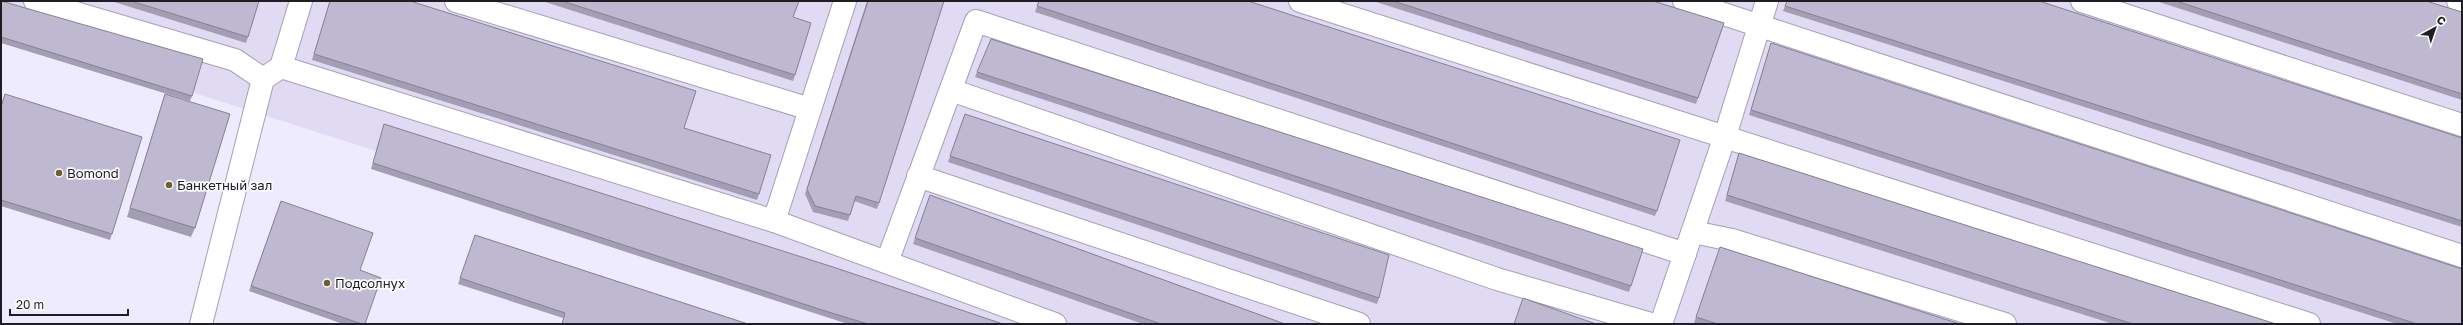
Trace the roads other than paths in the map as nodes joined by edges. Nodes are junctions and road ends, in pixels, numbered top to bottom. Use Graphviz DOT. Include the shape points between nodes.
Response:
graph roads {
  1 [pos="35,1"];
  2 [pos="301,1"];
  3 [pos="456,1"];
  4 [pos="845,1"];
  5 [pos="1300,1"];
  6 [pos="1684,1"];
  7 [pos="1767,1"];
  8 [pos="2082,1"];
  9 [pos="2458,1"];
  10 [pos="2462,2"];
  11 [pos="1759,25"];
  12 [pos="281,67"];
  13 [pos="263,79"];
  14 [pos="951,90"];
  15 [pos="810,109"];
  16 [pos="2462,125"];
  17 [pos="1725,136"];
  18 [pos="918,176"];
  19 [pos="774,221"];
  20 [pos="1693,232"];
  21 [pos="1685,254"];
  22 [pos="2462,256"];
  23 [pos="887,262"];
  24 [pos="201,324"];
  25 [pos="1055,324"];
  26 [pos="1359,324"];
  27 [pos="1651,324"];
  28 [pos="1661,324"];
  29 [pos="2005,324"];
  30 [pos="2309,324"];
  1 -- 13 [label="lane" via="235,60"];
  2 -- 12 [label="lane"];
  3 -- 15 [label="lane"];
  4 -- 15 [label="lane"];
  5 -- 17 [label="lane"];
  6 -- 11 [label="lane"];
  7 -- 11 [label="lane"];
  8 -- 16 [label="lane"];
  9 -- 10 [label="lane"];
  11 -- 17 [label="lane"];
  11 -- 22 [label="lane"];
  12 -- 13 [label="lane"];
  12 -- 19 [label="lane"];
  13 -- 24 [label="lane"];
  14 -- 18 [label="lane"];
  14 -- 21 [label="lane" via="976,21"];
  14 -- 27 [label="lane" via="1497,279"];
  15 -- 19 [label="lane"];
  17 -- 20 [label="lane"];
  17 -- 30 [label="lane"];
  18 -- 23 [label="lane"];
  18 -- 26 [label="lane"];
  19 -- 23 [label="lane"];
  20 -- 21 [label="lane"];
  20 -- 29 [label="lane" via="1732,240"];
  21 -- 28 [label="lane"];
  23 -- 25 [label="lane"];
}
